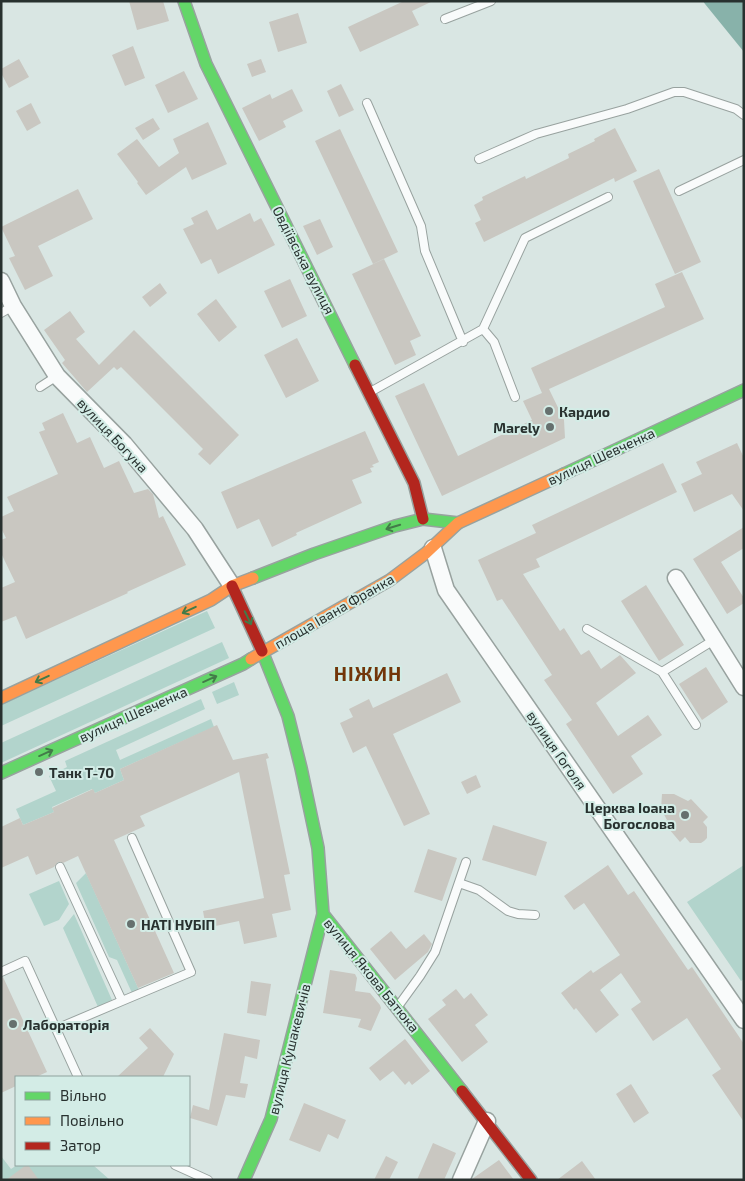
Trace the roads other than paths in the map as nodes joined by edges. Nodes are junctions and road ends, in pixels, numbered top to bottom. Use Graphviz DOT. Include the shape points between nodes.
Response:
graph roads {
  1 [pos="184,1"];
  2 [pos="491,1"];
  3 [pos="445,19"];
  4 [pos="367,103"];
  5 [pos="744,115"];
  6 [pos="479,159"];
  7 [pos="744,160"];
  8 [pos="679,191"];
  9 [pos="608,197"];
  10 [pos="1,280"];
  11 [pos="7,310"];
  12 [pos="483,330"];
  13 [pos="463,342"];
  14 [pos="57,376"];
  15 [pos="40,387"];
  16 [pos="744,390"];
  17 [pos="370,392"];
  18 [pos="515,397"];
  19 [pos="423,519"];
  20 [pos="458,523"];
  21 [pos="433,548"];
  22 [pos="676,578"];
  23 [pos="232,586"];
  24 [pos="586,629"];
  25 [pos="714,640"];
  26 [pos="262,651"];
  27 [pos="662,672"];
  28 [pos="744,687"];
  29 [pos="1,698"];
  30 [pos="696,725"];
  31 [pos="1,773"];
  32 [pos="132,838"];
  33 [pos="466,862"];
  34 [pos="60,867"];
  35 [pos="459,883"];
  36 [pos="323,914"];
  37 [pos="535,914"];
  38 [pos="1,972"];
  39 [pos="122,1001"];
  40 [pos="397,1006"];
  41 [pos="744,1020"];
  42 [pos="56,1029"];
  43 [pos="78,1076"];
  44 [pos="487,1121"];
  45 [pos="178,1166"];
  46 [pos="208,1180"];
  47 [pos="244,1180"];
  48 [pos="461,1180"];
  49 [pos="531,1180"];
  1 -- 17 [label="main road, Овдіївська вулиця" via="210,72"];
  2 -- 3 [label="lane"];
  4 -- 13 [label="lane" via="421,226 425,250"];
  5 -- 6 [label="lane" via="684,92 674,92 627,109 536,134"];
  7 -- 8 [label="lane"];
  9 -- 12 [label="lane" via="525,238"];
  10 -- 11 [label="street, вулиця Богуна"];
  11 -- 14 [label="street, вулиця Богуна"];
  12 -- 13 [label="lane"];
  12 -- 18 [label="lane" via="494,342"];
  13 -- 17 [label="lane"];
  14 -- 15 [label="lane"];
  14 -- 23 [label="street, вулиця Богуна" via="124,444 195,529"];
  16 -- 20 [label="main road, вулиця Шевченка"];
  17 -- 19 [label="main road, Овдіївська вулиця" via="414,483"];
  19 -- 20 [label="main road"];
  19 -- 21 [label="main road"];
  19 -- 23 [label="main road, one-way" via="314,554"];
  20 -- 21 [label="main road, площа Івана Франка"];
  21 -- 26 [label="main road, площа Івана Франка" via="390,580 342,609"];
  21 -- 41 [label="street, вулиця Гоголя" via="446,590"];
  22 -- 25 [label="street"];
  23 -- 26 [label="main road, площа Івана Франка, one-way"];
  23 -- 29 [label="main road, one-way" via="211,600"];
  24 -- 27 [label="lane"];
  25 -- 27 [label="lane"];
  25 -- 28 [label="street"];
  31 -- 26 [label="main road, вулиця Шевченка, one-way" via="243,664"];
  26 -- 36 [label="main road, вулиця Якова Батюка" via="288,716 301,768 318,848"];
  27 -- 30 [label="lane"];
  32 -- 39 [label="lane" via="191,972"];
  33 -- 35 [label="lane"];
  34 -- 39 [label="lane"];
  35 -- 37 [label="lane" via="489,896 508,911"];
  35 -- 40 [label="lane" via="435,952"];
  36 -- 40 [label="main road, вулиця Якова Батюка"];
  36 -- 47 [label="main road, вулиця Кушакевичів" via="271,1119"];
  38 -- 42 [label="lane" via="25,961"];
  39 -- 42 [label="lane"];
  40 -- 44 [label="main road, вулиця Якова Батюка"];
  42 -- 43 [label="lane"];
  44 -- 48 [label="street"];
  44 -- 49 [label="main road, вулиця Якова Батюка"];
  45 -- 46 [label="lane"];
}
